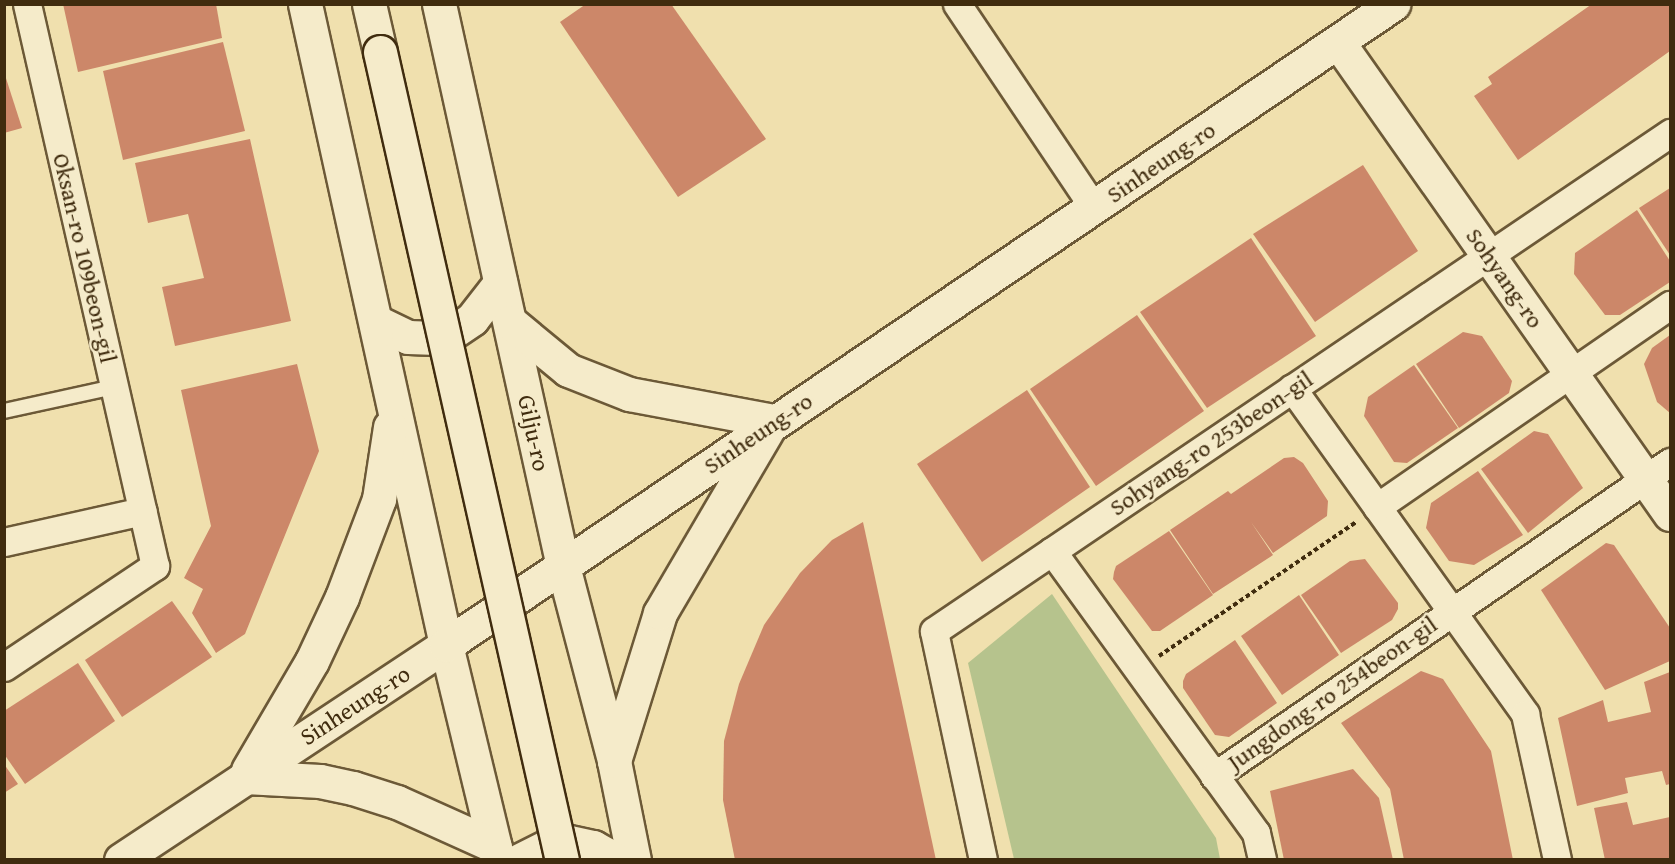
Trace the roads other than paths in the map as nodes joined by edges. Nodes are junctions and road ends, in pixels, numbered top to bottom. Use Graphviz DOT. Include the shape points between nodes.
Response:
graph roads {
  1 [pos="27,4"];
  2 [pos="305,4"];
  3 [pos="369,4"];
  4 [pos="957,4"];
  5 [pos="1393,4"];
  6 [pos="443,6"];
  7 [pos="1338,42"];
  8 [pos="1671,133"];
  9 [pos="1094,208"];
  10 [pos="1488,254"];
  11 [pos="500,283"];
  12 [pos="1671,305"];
  13 [pos="376,322"];
  14 [pos="510,322"];
  15 [pos="1571,372"];
  16 [pos="114,387"];
  17 [pos="1292,388"];
  18 [pos="393,395"];
  19 [pos="4,411"];
  20 [pos="773,421"];
  21 [pos="1658,470"];
  22 [pos="1377,507"];
  23 [pos="143,511"];
  24 [pos="1671,514"];
  25 [pos="4,542"];
  26 [pos="1052,551"];
  27 [pos="563,566"];
  28 [pos="1450,610"];
  29 [pos="446,645"];
  30 [pos="4,667"];
  31 [pos="614,761"];
  32 [pos="1214,776"];
  33 [pos="245,777"];
  34 [pos="504,855"];
  35 [pos="121,860"];
  36 [pos="562,860"];
  37 [pos="616,860"];
  38 [pos="634,860"];
  39 [pos="983,860"];
  40 [pos="1262,860"];
  41 [pos="1557,860"];
  1 -- 16 [label="street, Oksan-ro 109beon-gil"];
  2 -- 13 [label="street"];
  3 -- 36 [label="street, bridge"];
  4 -- 9 [label="street"];
  5 -- 7 [label="street, Sinheung-ro"];
  6 -- 11 [label="street, Gilju-ro"];
  7 -- 9 [label="street, Sinheung-ro"];
  7 -- 10 [label="street, Sohyang-ro"];
  8 -- 10 [label="street, Sohyang-ro 253beon-gil"];
  9 -- 20 [label="street, Sinheung-ro"];
  10 -- 15 [label="street, Sohyang-ro"];
  10 -- 17 [label="street, Sohyang-ro 253beon-gil"];
  11 -- 13 [label="street" via="472,320 444,338 408,338"];
  11 -- 14 [label="street, Gilju-ro"];
  12 -- 15 [label="street"];
  13 -- 18 [label="street"];
  14 -- 20 [label="street" via="568,370 629,394"];
  14 -- 27 [label="street, Gilju-ro"];
  15 -- 21 [label="street, Sohyang-ro"];
  15 -- 22 [label="street"];
  16 -- 19 [label="lane"];
  16 -- 23 [label="street, Oksan-ro 109beon-gil"];
  17 -- 22 [label="street"];
  17 -- 26 [label="street, Sohyang-ro 253beon-gil"];
  18 -- 29 [label="street"];
  18 -- 33 [label="street" via="387,466 379,499 342,597 312,661"];
  20 -- 27 [label="street, Sinheung-ro"];
  20 -- 31 [label="street" via="660,614"];
  21 -- 24 [label="street, Sohyang-ro"];
  21 -- 28 [label="street, Jungdong-ro 254beon-gil"];
  22 -- 28 [label="street"];
  23 -- 25 [label="street"];
  23 -- 30 [label="street, Oksan-ro 109beon-gil" via="155,566"];
  26 -- 32 [label="street, Jungdong-ro 254beon-gil"];
  26 -- 39 [label="street, Sohyang-ro 253beon-gil" via="934,632"];
  27 -- 29 [label="street, Sinheung-ro"];
  27 -- 31 [label="street, Gilju-ro"];
  28 -- 32 [label="street, Jungdong-ro 254beon-gil"];
  28 -- 41 [label="street" via="1525,714"];
  29 -- 33 [label="street, Sinheung-ro"];
  29 -- 34 [label="street"];
  31 -- 38 [label="street, Gilju-ro"];
  32 -- 40 [label="street, Jungdong-ro 254beon-gil" via="1256,833"];
  33 -- 34 [label="street" via="320,781 353,788 397,802"];
  33 -- 35 [label="street, Sinheung-ro"];
  34 -- 37 [label="street" via="525,854 560,840 593,847"];
}
